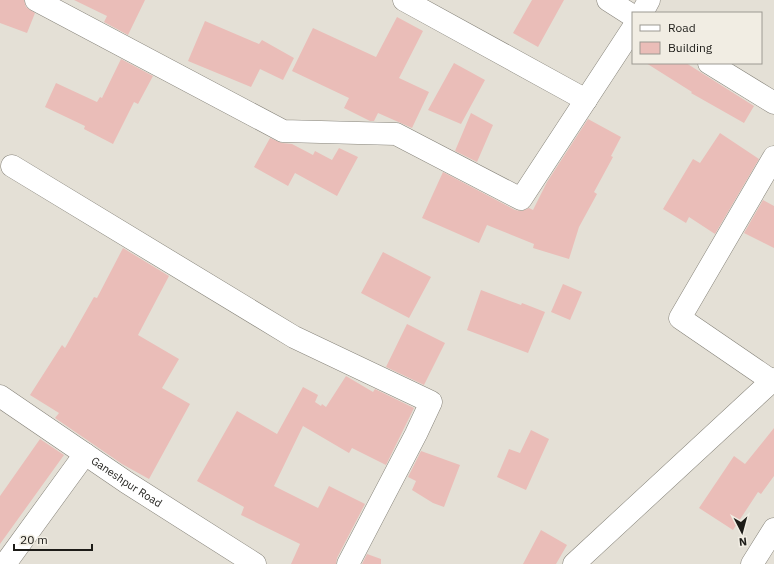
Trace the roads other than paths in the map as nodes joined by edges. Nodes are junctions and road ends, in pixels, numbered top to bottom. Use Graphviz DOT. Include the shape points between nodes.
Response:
graph roads {
  1 [pos="36,0"];
  2 [pos="404,0"];
  3 [pos="608,0"];
  4 [pos="649,0"];
  5 [pos="643,12"];
  6 [pos="632,15"];
  7 [pos="632,30"];
  8 [pos="711,64"];
  9 [pos="586,100"];
  10 [pos="774,103"];
  11 [pos="774,157"];
  12 [pos="12,166"];
  13 [pos="773,380"];
  14 [pos="0,396"];
  15 [pos="85,454"];
  16 [pos="774,529"];
  17 [pos="5,564"];
  18 [pos="255,564"];
  19 [pos="348,564"];
  20 [pos="574,564"];
  21 [pos="752,564"];
  1 -- 9 [label="street" via="283,132 396,134 521,199"];
  2 -- 9 [label="street"];
  3 -- 6 [label="street"];
  4 -- 5 [label="street"];
  7 -- 9 [label="street"];
  8 -- 10 [label="street"];
  11 -- 13 [label="street" via="680,318"];
  12 -- 19 [label="street" via="294,337 431,402"];
  13 -- 20 [label="street"];
  14 -- 15 [label="street, Ganeshpur Road"];
  15 -- 17 [label="street"];
  15 -- 18 [label="street, Ganeshpur Road"];
  16 -- 21 [label="street"];
}
